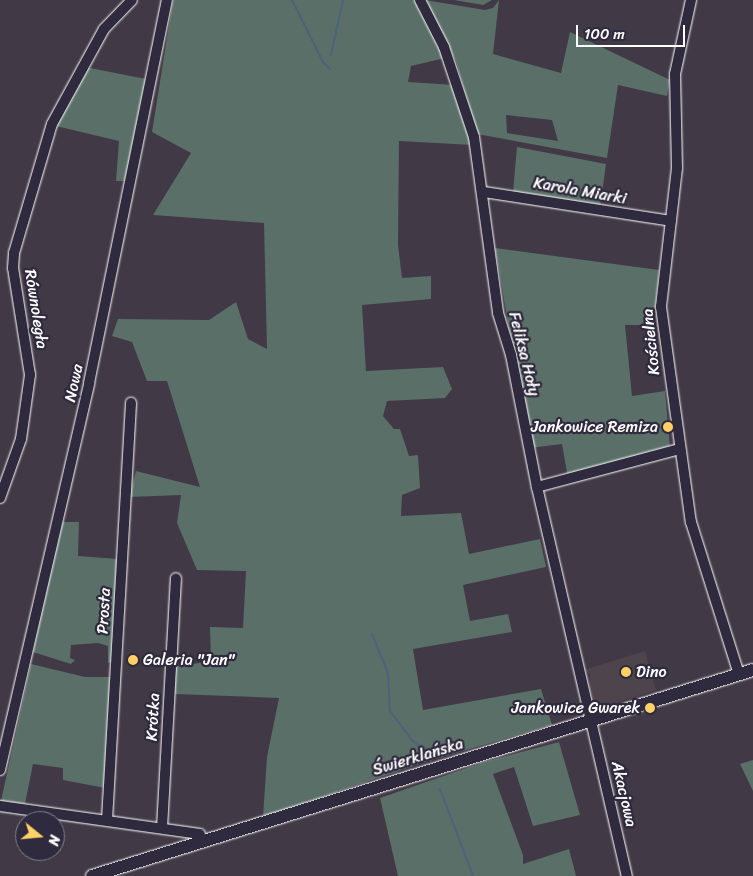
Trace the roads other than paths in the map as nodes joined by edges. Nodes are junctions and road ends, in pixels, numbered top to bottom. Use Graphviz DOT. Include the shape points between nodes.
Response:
graph roads {
  1 [pos="132,0"];
  2 [pos="167,0"];
  3 [pos="420,0"];
  4 [pos="691,0"];
  5 [pos="484,192"];
  6 [pos="671,222"];
  7 [pos="131,403"];
  8 [pos="680,449"];
  9 [pos="537,487"];
  10 [pos="0,498"];
  11 [pos="176,578"];
  12 [pos="749,672"];
  13 [pos="592,720"];
  14 [pos="0,770"];
  15 [pos="0,806"];
  16 [pos="107,820"];
  17 [pos="162,828"];
  18 [pos="200,834"];
  19 [pos="92,876"];
  20 [pos="627,876"];
  1 -- 10 [label="street, Równoległa" via="104,29 52,124 14,252 13,268 30,375 21,439"];
  2 -- 14 [label="street, Nowa" via="97,347"];
  3 -- 5 [label="street, Feliksa Hoły" via="444,47 474,136"];
  4 -- 6 [label="street, Kościelna" via="675,74 677,168"];
  5 -- 6 [label="street, Karola Miarki"];
  5 -- 9 [label="street, Feliksa Hoły" via="498,313 511,355"];
  6 -- 8 [label="street, Kościelna" via="661,307"];
  7 -- 16 [label="street, Prosta"];
  8 -- 9 [label="street"];
  8 -- 12 [label="street, Kościelna" via="691,522"];
  9 -- 13 [label="street, Feliksa Hoły"];
  11 -- 17 [label="street, Krótka"];
  12 -- 13 [label="main road, Świerklańska"];
  13 -- 19 [label="main road, Świerklańska"];
  13 -- 20 [label="street, Akacjowa"];
  15 -- 16 [label="street"];
  16 -- 17 [label="street"];
  17 -- 18 [label="street"];
}
